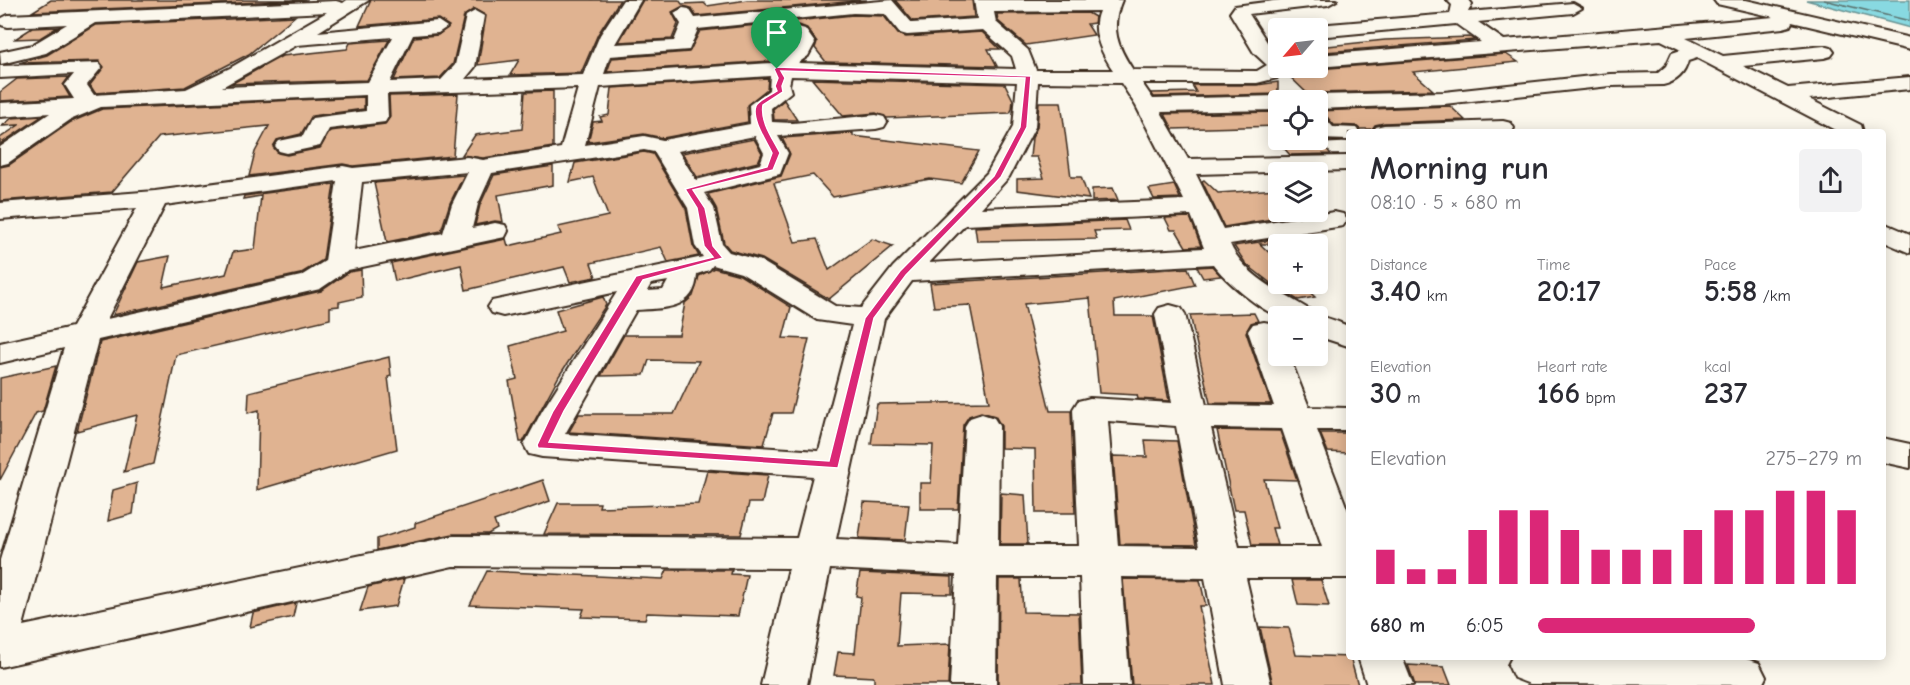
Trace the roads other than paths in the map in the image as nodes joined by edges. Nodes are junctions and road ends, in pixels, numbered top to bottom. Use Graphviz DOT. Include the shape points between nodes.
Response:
graph roads {
  1 [pos="44,0"];
  2 [pos="118,0"];
  3 [pos="360,0"];
  4 [pos="632,0"];
  5 [pos="1328,0"];
  6 [pos="1722,0"];
  7 [pos="1111,2"];
  8 [pos="342,3"];
  9 [pos="885,4"];
  10 [pos="801,6"];
  11 [pos="1573,8"];
  12 [pos="1458,9"];
  13 [pos="985,10"];
  14 [pos="475,16"];
  15 [pos="91,17"];
  16 [pos="6,20"];
  17 [pos="1808,20"];
  18 [pos="438,27"];
  19 [pos="1328,29"];
  20 [pos="406,31"];
  21 [pos="798,33"];
  22 [pos="1664,34"];
  23 [pos="1268,36"];
  24 [pos="1254,37"];
  25 [pos="289,41"];
  26 [pos="1910,44"];
  27 [pos="682,46"];
  28 [pos="1500,46"];
  29 [pos="604,50"];
  30 [pos="1701,51"];
  31 [pos="1824,52"];
  32 [pos="1268,56"];
  33 [pos="0,58"];
  34 [pos="1328,61"];
  35 [pos="1723,62"];
  36 [pos="777,69"];
  37 [pos="0,72"];
  38 [pos="1268,74"];
  39 [pos="685,75"];
  40 [pos="1416,75"];
  41 [pos="1028,76"];
  42 [pos="1363,76"];
  43 [pos="1126,78"];
  44 [pos="590,81"];
  45 [pos="210,84"];
  46 [pos="447,86"];
  47 [pos="1904,86"];
  48 [pos="376,88"];
  49 [pos="190,95"];
  50 [pos="1786,95"];
  51 [pos="1444,98"];
  52 [pos="1388,100"];
  53 [pos="1328,102"];
  54 [pos="1268,103"];
  55 [pos="1147,106"];
  56 [pos="84,107"];
  57 [pos="0,110"];
  58 [pos="876,122"];
  59 [pos="764,128"];
  60 [pos="1421,129"];
  61 [pos="1458,129"];
  62 [pos="1851,129"];
  63 [pos="1328,134"];
  64 [pos="1346,134"];
  65 [pos="287,146"];
  66 [pos="663,147"];
  67 [pos="572,155"];
  68 [pos="0,158"];
  69 [pos="1346,163"];
  70 [pos="1328,165"];
  71 [pos="483,167"];
  72 [pos="1178,167"];
  73 [pos="1268,168"];
  74 [pos="0,176"];
  75 [pos="350,176"];
  76 [pos="688,189"];
  77 [pos="155,199"];
  78 [pos="1201,207"];
  79 [pos="0,211"];
  80 [pos="959,217"];
  81 [pos="1333,219"];
  82 [pos="495,231"];
  83 [pos="1886,232"];
  84 [pos="455,240"];
  85 [pos="1910,245"];
  86 [pos="1218,246"];
  87 [pos="718,258"];
  88 [pos="339,263"];
  89 [pos="903,273"];
  90 [pos="631,290"];
  91 [pos="1283,306"];
  92 [pos="503,307"];
  93 [pos="1170,314"];
  94 [pos="869,318"];
  95 [pos="1328,330"];
  96 [pos="1264,331"];
  97 [pos="84,334"];
  98 [pos="1346,337"];
  99 [pos="0,353"];
  100 [pos="1191,416"];
  101 [pos="1297,419"];
  102 [pos="1346,419"];
  103 [pos="982,426"];
  104 [pos="1886,451"];
  105 [pos="1910,456"];
  106 [pos="834,465"];
  107 [pos="813,553"];
  108 [pos="1346,557"];
  109 [pos="978,561"];
  110 [pos="1099,561"];
  111 [pos="1222,562"];
  112 [pos="1346,563"];
  113 [pos="0,633"];
  114 [pos="0,649"];
  115 [pos="1381,660"];
  116 [pos="1531,669"];
  117 [pos="1743,676"];
  118 [pos="784,685"];
  119 [pos="974,685"];
  120 [pos="1107,685"];
  121 [pos="1248,685"];
  122 [pos="1390,685"];
  1 -- 16 [label="street"];
  2 -- 15 [label="street"];
  3 -- 25 [label="street"];
  4 -- 29 [label="street"];
  5 -- 24 [label="street" via="1241,10 1239,13"];
  6 -- 17 [label="street"];
  7 -- 13 [label="street"];
  7 -- 43 [label="street" via="1106,34 1109,49"];
  8 -- 15 [label="street"];
  8 -- 45 [label="street" via="219,73"];
  9 -- 10 [label="street" via="853,8"];
  9 -- 13 [label="street" via="907,30"];
  10 -- 27 [label="street" via="687,19"];
  11 -- 12 [label="street"];
  12 -- 19 [label="street"];
  12 -- 28 [label="street"];
  13 -- 41 [label="street" via="1021,54"];
  14 -- 46 [label="street" via="465,67"];
  15 -- 16 [label="street"];
  15 -- 33 [label="street" via="39,49"];
  17 -- 22 [label="street"];
  17 -- 26 [label="street"];
  18 -- 20 [label="street"];
  20 -- 25 [label="street"];
  20 -- 48 [label="street"];
  21 -- 36 [label="street" via="805,44 801,52"];
  22 -- 28 [label="street"];
  22 -- 30 [label="street"];
  23 -- 24 [label="street"];
  24 -- 32 [label="street"];
  25 -- 45 [label="street"];
  27 -- 29 [label="street"];
  27 -- 39 [label="street"];
  28 -- 34 [label="street"];
  29 -- 44 [label="street"];
  30 -- 35 [label="street"];
  30 -- 51 [label="street" via="1679,57 1676,69 1663,79 1610,80"];
  31 -- 35 [label="street"];
  35 -- 50 [label="street"];
  36 -- 39 [label="street"];
  36 -- 41 [label="street"];
  36 -- 59 [label="street" via="782,78 780,92 760,105"];
  37 -- 56 [label="street" via="92,67 76,85"];
  38 -- 43 [label="street"];
  39 -- 44 [label="street"];
  40 -- 51 [label="street"];
  41 -- 43 [label="street"];
  41 -- 80 [label="street" via="1024,127 997,177"];
  42 -- 52 [label="street"];
  43 -- 55 [label="street"];
  44 -- 46 [label="street"];
  44 -- 67 [label="street"];
  45 -- 49 [label="street"];
  46 -- 48 [label="street"];
  47 -- 50 [label="street"];
  48 -- 49 [label="street"];
  48 -- 65 [label="street" via="377,117 320,123 312,141"];
  49 -- 56 [label="street" via="98,101"];
  50 -- 62 [label="street"];
  51 -- 52 [label="street"];
  51 -- 61 [label="street" via="1493,128"];
  52 -- 53 [label="street"];
  52 -- 60 [label="street"];
  54 -- 55 [label="street"];
  55 -- 72 [label="street"];
  56 -- 57 [label="street"];
  56 -- 68 [label="street" via="62,115"];
  56 -- 74 [label="street" via="80,115"];
  58 -- 59 [label="street" via="793,130"];
  59 -- 66 [label="street"];
  59 -- 76 [label="street" via="776,153 771,169"];
  63 -- 64 [label="street"];
  66 -- 67 [label="street" via="644,143"];
  66 -- 76 [label="street"];
  67 -- 71 [label="street"];
  69 -- 70 [label="street"];
  71 -- 75 [label="street" via="467,164"];
  71 -- 84 [label="street" via="465,204"];
  72 -- 73 [label="street"];
  72 -- 78 [label="street"];
  75 -- 77 [label="street" via="343,173"];
  75 -- 88 [label="street"];
  76 -- 87 [label="street" via="701,208 709,246"];
  77 -- 79 [label="street"];
  77 -- 97 [label="street"];
  78 -- 80 [label="street"];
  78 -- 86 [label="street"];
  80 -- 89 [label="street"];
  81 -- 86 [label="street"];
  82 -- 84 [label="street"];
  83 -- 85 [label="street"];
  84 -- 88 [label="street"];
  86 -- 89 [label="street"];
  86 -- 91 [label="street" via="1231,269"];
  87 -- 90 [label="street"];
  87 -- 94 [label="street" via="751,267 828,314"];
  88 -- 97 [label="street" via="310,283"];
  89 -- 94 [label="street"];
  90 -- 92 [label="street"];
  90 -- 106 [label="street" via="542,445"];
  93 -- 100 [label="street"];
  94 -- 106 [label="street"];
  95 -- 98 [label="street"];
  96 -- 101 [label="street"];
  97 -- 99 [label="street"];
  97 -- 113 [label="street"];
  100 -- 101 [label="street"];
  100 -- 110 [label="street" via="1090,409"];
  100 -- 111 [label="street"];
  101 -- 102 [label="street"];
  101 -- 108 [label="street"];
  103 -- 109 [label="street"];
  104 -- 105 [label="street"];
  106 -- 107 [label="street"];
  107 -- 109 [label="street"];
  107 -- 114 [label="street" via="453,551"];
  107 -- 118 [label="street"];
  109 -- 110 [label="street"];
  109 -- 119 [label="street"];
  110 -- 111 [label="street"];
  110 -- 120 [label="street"];
  111 -- 112 [label="street"];
  111 -- 121 [label="street"];
  115 -- 122 [label="street"];
  116 -- 117 [label="street"];
}
